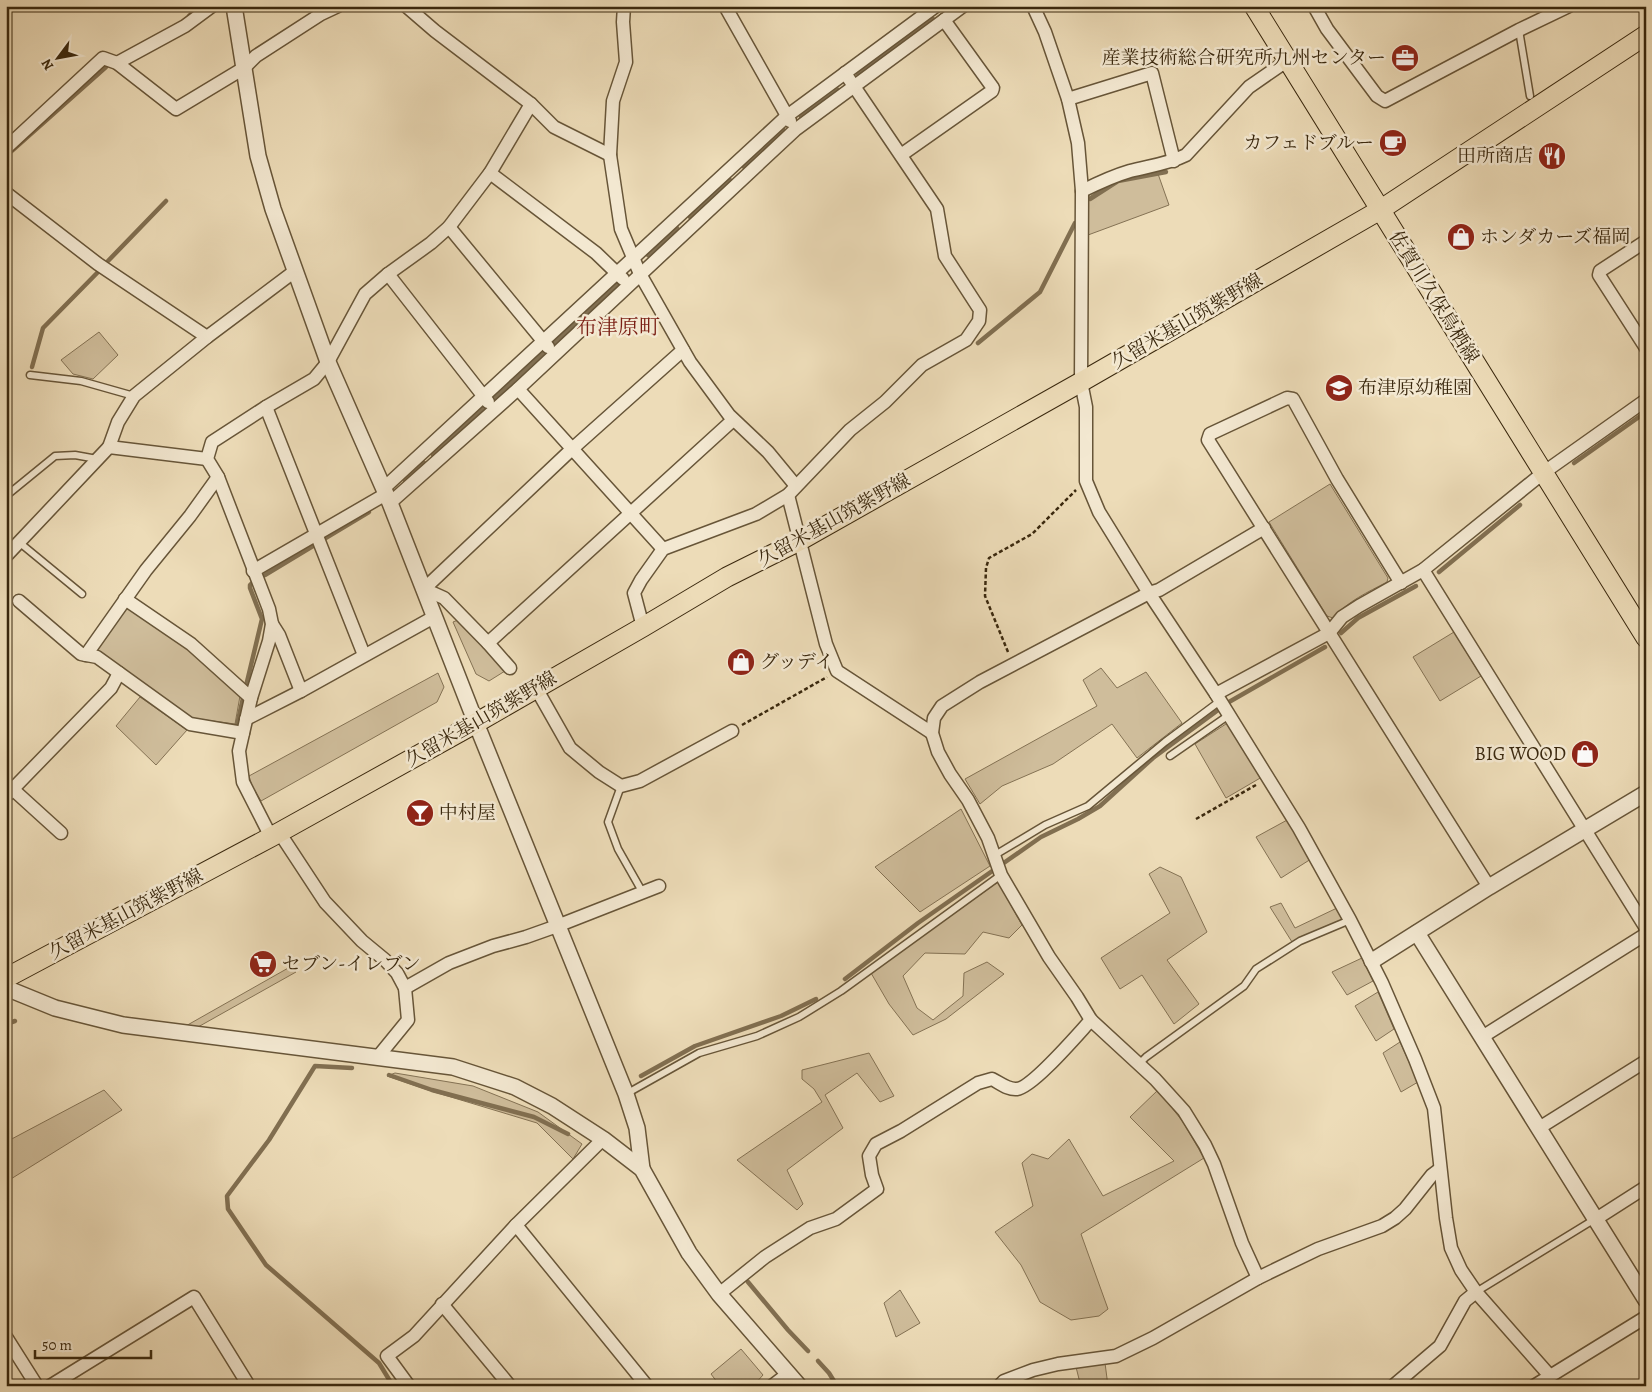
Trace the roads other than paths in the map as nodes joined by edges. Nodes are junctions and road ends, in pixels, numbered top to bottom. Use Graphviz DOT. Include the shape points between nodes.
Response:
graph roads {
  1 [pos="212,6"];
  2 [pos="234,6"];
  3 [pos="338,6"];
  4 [pos="406,6"];
  5 [pos="624,6"];
  6 [pos="725,6"];
  7 [pos="964,6"];
  8 [pos="1033,6"];
  9 [pos="1254,6"];
  10 [pos="1314,6"];
  11 [pos="1569,6"];
  12 [pos="933,7"];
  13 [pos="943,22"];
  14 [pos="1519,30"];
  15 [pos="1646,34"];
  16 [pos="1288,60"];
  17 [pos="117,63"];
  18 [pos="244,68"];
  19 [pos="845,73"];
  20 [pos="854,86"];
  21 [pos="1530,96"];
  22 [pos="1068,99"];
  23 [pos="531,104"];
  24 [pos="787,116"];
  25 [pos="795,130"];
  26 [pos="6,148"];
  27 [pos="901,155"];
  28 [pos="610,156"];
  29 [pos="1174,161"];
  30 [pos="490,173"];
  31 [pos="1082,191"];
  32 [pos="6,193"];
  33 [pos="1380,210"];
  34 [pos="450,227"];
  35 [pos="1646,241"];
  36 [pos="634,259"];
  37 [pos="295,271"];
  38 [pos="617,273"];
  39 [pos="388,274"];
  40 [pos="640,274"];
  41 [pos="629,284"];
  42 [pos="206,337"];
  43 [pos="542,341"];
  44 [pos="1646,348"];
  45 [pos="683,350"];
  46 [pos="555,354"];
  47 [pos="328,362"];
  48 [pos="30,375"];
  49 [pos="1081,382"];
  50 [pos="518,389"];
  51 [pos="134,396"];
  52 [pos="483,397"];
  53 [pos="1646,400"];
  54 [pos="266,407"];
  55 [pos="495,409"];
  56 [pos="733,420"];
  57 [pos="110,447"];
  58 [pos="572,449"];
  59 [pos="98,459"];
  60 [pos="207,459"];
  61 [pos="1543,473"];
  62 [pos="218,477"];
  63 [pos="792,491"];
  64 [pos="386,495"];
  65 [pos="6,496"];
  66 [pos="631,514"];
  67 [pos="1264,528"];
  68 [pos="316,534"];
  69 [pos="799,541"];
  70 [pos="20,543"];
  71 [pos="663,549"];
  72 [pos="6,556"];
  73 [pos="1424,570"];
  74 [pos="254,571"];
  75 [pos="1401,583"];
  76 [pos="424,589"];
  77 [pos="1149,593"];
  78 [pos="82,594"];
  79 [pos="125,600"];
  80 [pos="19,601"];
  81 [pos="434,617"];
  82 [pos="272,624"];
  83 [pos="643,627"];
  84 [pos="1329,633"];
  85 [pos="1646,638"];
  86 [pos="488,643"];
  87 [pos="86,655"];
  88 [pos="364,655"];
  89 [pos="510,668"];
  90 [pos="119,673"];
  91 [pos="536,688"];
  92 [pos="301,691"];
  93 [pos="1218,697"];
  94 [pos="251,698"];
  95 [pos="1229,715"];
  96 [pos="246,719"];
  97 [pos="476,723"];
  98 [pos="732,731"];
  99 [pos="243,733"];
  100 [pos="932,733"];
  101 [pos="1170,756"];
  102 [pos="622,786"];
  103 [pos="8,790"];
  104 [pos="1646,793"];
  105 [pos="1585,829"];
  106 [pos="61,833"];
  107 [pos="275,834"];
  108 [pos="996,857"];
  109 [pos="1001,874"];
  110 [pos="659,886"];
  111 [pos="1489,887"];
  112 [pos="643,893"];
  113 [pos="1350,920"];
  114 [pos="557,926"];
  115 [pos="1646,928"];
  116 [pos="1417,933"];
  117 [pos="1646,934"];
  118 [pos="1372,961"];
  119 [pos="6,978"];
  120 [pos="6,988"];
  121 [pos="405,988"];
  122 [pos="1090,1020"];
  123 [pos="1482,1037"];
  124 [pos="377,1058"];
  125 [pos="1646,1061"];
  126 [pos="1139,1064"];
  127 [pos="626,1094"];
  128 [pos="1539,1128"];
  129 [pos="604,1139"];
  130 [pos="642,1169"];
  131 [pos="1440,1169"];
  132 [pos="1646,1187"];
  133 [pos="1596,1218"];
  134 [pos="516,1225"];
  135 [pos="1258,1278"];
  136 [pos="1476,1292"];
  137 [pos="720,1294"];
  138 [pos="1646,1300"];
  139 [pos="442,1304"];
  140 [pos="1646,1317"];
  141 [pos="6,1337"];
  142 [pos="789,1372"];
  143 [pos="1550,1376"];
  144 [pos="37,1386"];
  145 [pos="50,1386"];
  146 [pos="249,1386"];
  147 [pos="409,1386"];
  148 [pos="510,1386"];
  149 [pos="647,1386"];
  150 [pos="772,1386"];
  151 [pos="799,1386"];
  152 [pos="999,1386"];
  153 [pos="1393,1386"];
  154 [pos="1534,1386"];
  1 -- 17 [label="street" via="185,26"];
  2 -- 18 [label="street"];
  3 -- 18 [label="street" via="264,51"];
  4 -- 23 [label="street"];
  5 -- 28 [label="street" via="626,62 613,101"];
  6 -- 24 [label="street"];
  7 -- 13 [label="street"];
  8 -- 22 [label="street"];
  9 -- 16 [label="main road, 佐賀川久保鳥栖線"];
  10 -- 14 [label="street" via="1327,29 1385,101"];
  11 -- 14 [label="street"];
  12 -- 13 [label="street"];
  12 -- 19 [label="street"];
  13 -- 20 [label="street"];
  13 -- 27 [label="street" via="993,88"];
  14 -- 21 [label="lane"];
  15 -- 33 [label="main road, 久留米基山筑紫野線"];
  16 -- 29 [label="street" via="1249,88 1186,155"];
  16 -- 33 [label="main road, 佐賀川久保鳥栖線"];
  17 -- 18 [label="street" via="176,108"];
  17 -- 26 [label="street" via="103,58"];
  18 -- 37 [label="street" via="258,156"];
  19 -- 20 [label="street"];
  19 -- 24 [label="street"];
  20 -- 25 [label="street"];
  20 -- 27 [label="street"];
  22 -- 29 [label="street" via="1152,73"];
  22 -- 31 [label="street" via="1078,143"];
  23 -- 28 [label="street" via="554,127"];
  23 -- 30 [label="street"];
  24 -- 25 [label="street"];
  24 -- 36 [label="street"];
  25 -- 40 [label="street"];
  27 -- 63 [label="street" via="937,208 945,256 980,310 979,321 966,340 922,365 885,402 850,430"];
  28 -- 36 [label="street" via="621,229"];
  29 -- 31 [label="street" via="1106,179"];
  30 -- 34 [label="street"];
  30 -- 38 [label="street"];
  31 -- 49 [label="street"];
  32 -- 42 [label="street" via="98,264"];
  33 -- 49 [label="main road, 久留米基山筑紫野線"];
  33 -- 61 [label="main road, 佐賀川久保鳥栖線"];
  34 -- 39 [label="street"];
  34 -- 43 [label="street"];
  35 -- 44 [label="street" via="1600,271 1599,275"];
  36 -- 38 [label="street"];
  36 -- 40 [label="street"];
  37 -- 42 [label="street"];
  37 -- 47 [label="street"];
  38 -- 41 [label="street"];
  38 -- 43 [label="street"];
  39 -- 47 [label="street" via="365,294"];
  39 -- 52 [label="street"];
  40 -- 41 [label="street"];
  40 -- 45 [label="street"];
  41 -- 46 [label="street"];
  42 -- 51 [label="street"];
  43 -- 46 [label="street"];
  43 -- 52 [label="street"];
  45 -- 56 [label="street"];
  45 -- 58 [label="street"];
  46 -- 50 [label="street"];
  47 -- 54 [label="street" via="314,379"];
  47 -- 64 [label="street"];
  48 -- 51 [label="lane" via="81,381"];
  49 -- 69 [label="main road, 久留米基山筑紫野線"];
  49 -- 77 [label="street" via="1086,407 1086,481 1099,512"];
  50 -- 55 [label="street"];
  50 -- 58 [label="street"];
  51 -- 57 [label="street" via="118,422"];
  52 -- 55 [label="street"];
  52 -- 64 [label="street"];
  53 -- 61 [label="street"];
  54 -- 60 [label="street" via="212,442"];
  54 -- 68 [label="street"];
  55 -- 64 [label="street"];
  56 -- 63 [label="street" via="768,452"];
  56 -- 66 [label="street"];
  57 -- 59 [label="street"];
  57 -- 60 [label="street"];
  58 -- 66 [label="street"];
  58 -- 76 [label="street"];
  59 -- 65 [label="lane" via="55,456"];
  59 -- 70 [label="street"];
  60 -- 62 [label="street"];
  61 -- 73 [label="street"];
  61 -- 85 [label="main road, 佐賀川久保鳥栖線"];
  62 -- 74 [label="street"];
  62 -- 79 [label="street"];
  63 -- 69 [label="street"];
  63 -- 71 [label="street" via="756,514"];
  64 -- 68 [label="street"];
  64 -- 76 [label="street"];
  66 -- 71 [label="street"];
  66 -- 86 [label="street"];
  67 -- 75 [label="street" via="1208,440 1210,434 1287,398 1293,399 1337,479"];
  67 -- 77 [label="street"];
  67 -- 84 [label="street"];
  68 -- 74 [label="street"];
  68 -- 88 [label="street"];
  69 -- 83 [label="main road, 久留米基山筑紫野線" via="727,577"];
  69 -- 100 [label="street" via="836,671"];
  70 -- 72 [label="street"];
  70 -- 78 [label="lane"];
  71 -- 83 [label="street" via="634,593"];
  73 -- 75 [label="street"];
  73 -- 105 [label="street"];
  74 -- 82 [label="street"];
  75 -- 84 [label="street" via="1342,617"];
  76 -- 81 [label="street"];
  76 -- 86 [label="street" via="444,598"];
  77 -- 93 [label="street"];
  77 -- 100 [label="street" via="1013,663 942,706 934,718"];
  79 -- 87 [label="street"];
  79 -- 94 [label="street" via="191,644"];
  80 -- 87 [label="street"];
  81 -- 88 [label="street"];
  81 -- 97 [label="street"];
  82 -- 92 [label="street"];
  82 -- 94 [label="street"];
  83 -- 91 [label="main road, 久留米基山筑紫野線"];
  84 -- 93 [label="street"];
  84 -- 111 [label="street"];
  86 -- 89 [label="street"];
  87 -- 90 [label="street" via="97,657"];
  88 -- 92 [label="street"];
  90 -- 99 [label="street" via="190,724"];
  90 -- 103 [label="street" via="111,688"];
  91 -- 97 [label="main road, 久留米基山筑紫野線"];
  91 -- 102 [label="street" via="570,748"];
  92 -- 96 [label="street"];
  93 -- 95 [label="street"];
  93 -- 108 [label="lane" via="1088,806 1045,825"];
  94 -- 96 [label="street"];
  95 -- 101 [label="lane"];
  95 -- 113 [label="street" via="1299,828"];
  96 -- 99 [label="street"];
  97 -- 107 [label="main road, 久留米基山筑紫野線"];
  97 -- 114 [label="street"];
  98 -- 102 [label="street" via="640,781"];
  99 -- 107 [label="street" via="239,751 244,782"];
  100 -- 108 [label="street" via="938,752 968,800"];
  102 -- 112 [label="lane" via="608,822 618,849"];
  103 -- 106 [label="street"];
  104 -- 105 [label="street"];
  105 -- 111 [label="street"];
  105 -- 115 [label="street"];
  107 -- 119 [label="main road, 久留米基山筑紫野線"];
  107 -- 121 [label="street" via="325,902 385,960"];
  108 -- 109 [label="street"];
  109 -- 122 [label="street" via="1048,957"];
  109 -- 127 [label="lane" via="799,1017 757,1036 699,1053"];
  110 -- 112 [label="street"];
  111 -- 116 [label="street"];
  112 -- 114 [label="street"];
  113 -- 118 [label="street"];
  113 -- 126 [label="lane" via="1300,941 1256,969 1244,986"];
  114 -- 121 [label="street" via="449,962"];
  114 -- 127 [label="street"];
  116 -- 118 [label="street"];
  116 -- 123 [label="street"];
  117 -- 123 [label="street"];
  118 -- 131 [label="street" via="1434,1108"];
  120 -- 124 [label="street" via="55,1008 122,1025"];
  121 -- 124 [label="street" via="408,1020"];
  122 -- 126 [label="street"];
  122 -- 137 [label="street" via="1024,1088 1007,1088 992,1079 978,1083 876,1144 869,1156 876,1189 836,1218 810,1228 765,1258"];
  123 -- 128 [label="street"];
  124 -- 129 [label="street" via="454,1067 515,1088 552,1106"];
  125 -- 128 [label="street"];
  126 -- 135 [label="street" via="1184,1112 1204,1145"];
  127 -- 130 [label="street" via="637,1128"];
  128 -- 133 [label="street"];
  129 -- 130 [label="street"];
  129 -- 134 [label="street"];
  130 -- 137 [label="street" via="689,1253"];
  131 -- 135 [label="street" via="1405,1209 1382,1226 1318,1249"];
  131 -- 136 [label="street" via="1451,1248"];
  132 -- 133 [label="street"];
  133 -- 136 [label="lane"];
  133 -- 138 [label="street"];
  134 -- 139 [label="street"];
  134 -- 149 [label="street"];
  135 -- 152 [label="street" via="1116,1356 1033,1370"];
  136 -- 143 [label="street"];
  136 -- 153 [label="street" via="1465,1301 1440,1346"];
  137 -- 142 [label="street"];
  139 -- 147 [label="street" via="414,1336 388,1356"];
  139 -- 148 [label="street"];
  140 -- 143 [label="street"];
  141 -- 144 [label="street"];
  142 -- 150 [label="street"];
  142 -- 151 [label="street"];
  143 -- 154 [label="street"];
  145 -- 146 [label="street" via="194,1297"];
}
